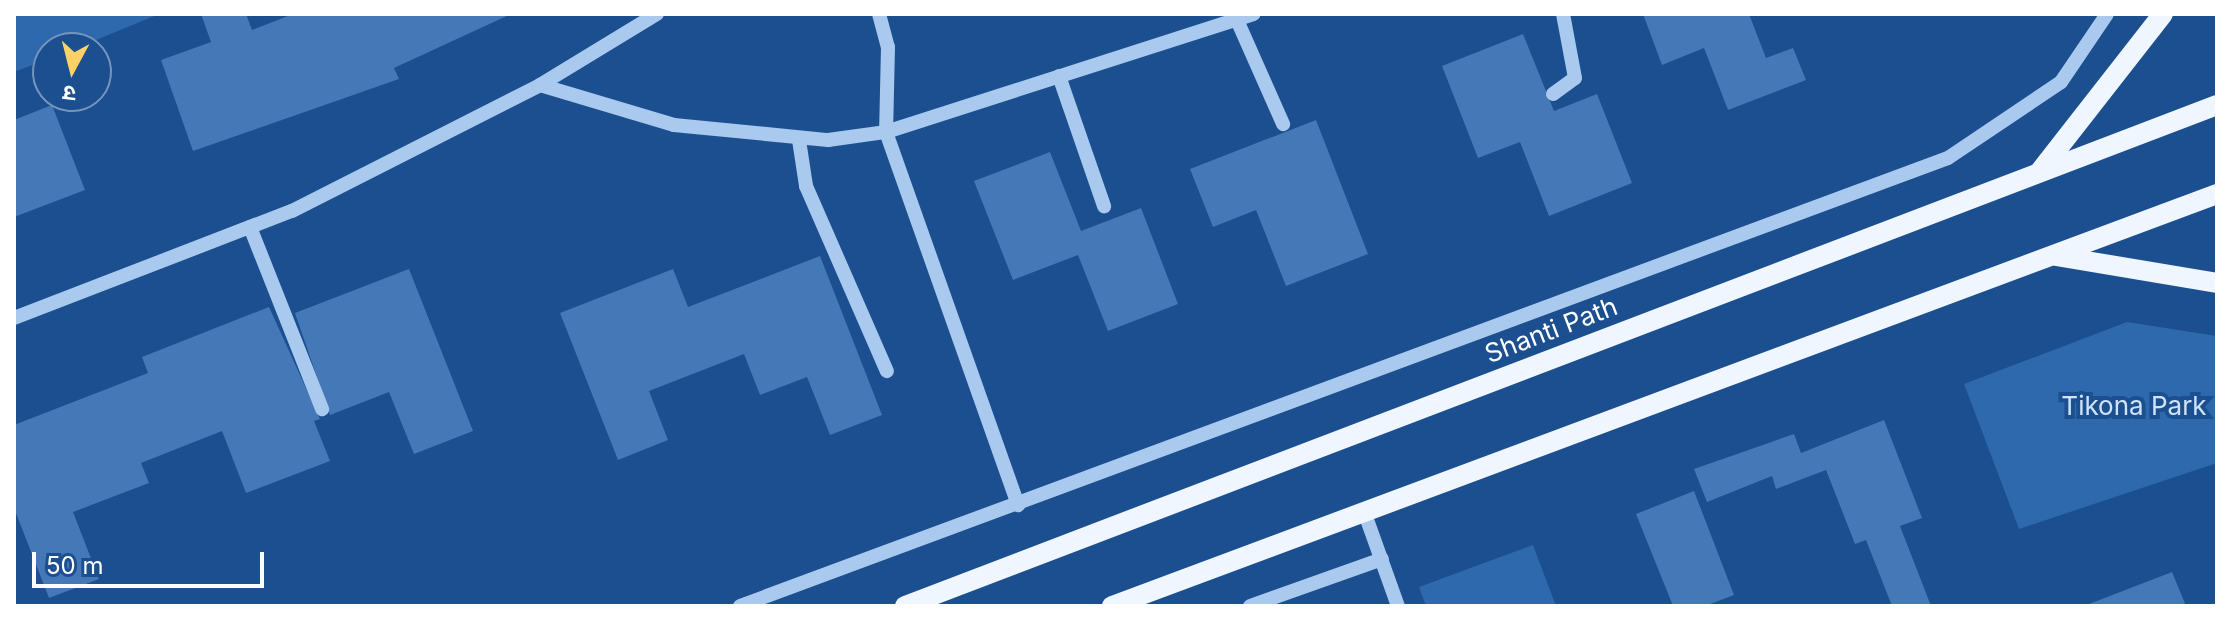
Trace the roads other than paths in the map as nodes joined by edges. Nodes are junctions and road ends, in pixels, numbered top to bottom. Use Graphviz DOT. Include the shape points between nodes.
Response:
graph roads {
  1 [pos="657,14"];
  2 [pos="879,14"];
  3 [pos="1254,14"];
  4 [pos="1563,14"];
  5 [pos="2107,14"];
  6 [pos="2163,14"];
  7 [pos="1237,20"];
  8 [pos="1059,76"];
  9 [pos="540,85"];
  10 [pos="1553,94"];
  11 [pos="2217,105"];
  12 [pos="1283,124"];
  13 [pos="886,132"];
  14 [pos="799,140"];
  15 [pos="2041,170"];
  16 [pos="2217,194"];
  17 [pos="1104,206"];
  18 [pos="250,227"];
  19 [pos="2048,255"];
  20 [pos="2217,283"];
  21 [pos="14,318"];
  22 [pos="887,371"];
  23 [pos="322,409"];
  24 [pos="1018,505"];
  25 [pos="1365,514"];
  26 [pos="1382,559"];
  27 [pos="740,606"];
  28 [pos="905,606"];
  29 [pos="1112,606"];
  30 [pos="1250,606"];
  31 [pos="1398,606"];
  1 -- 9 [label="street"];
  2 -- 13 [label="street" via="888,47"];
  3 -- 7 [label="street"];
  4 -- 10 [label="street" via="1575,78"];
  5 -- 24 [label="street" via="2061,82 1948,158"];
  6 -- 15 [label="main road"];
  7 -- 8 [label="street"];
  7 -- 12 [label="street"];
  8 -- 13 [label="street"];
  8 -- 17 [label="street"];
  9 -- 14 [label="street" via="635,117"];
  9 -- 18 [label="street"];
  11 -- 15 [label="main road, Shanti Path"];
  13 -- 14 [label="street"];
  13 -- 24 [label="street"];
  14 -- 22 [label="street" via="806,186"];
  15 -- 28 [label="main road, Shanti Path"];
  16 -- 19 [label="main road"];
  18 -- 21 [label="street"];
  18 -- 23 [label="street"];
  19 -- 20 [label="main road"];
  19 -- 25 [label="main road"];
  24 -- 27 [label="street"];
  25 -- 26 [label="street"];
  25 -- 29 [label="main road"];
  26 -- 30 [label="street"];
  26 -- 31 [label="street"];
}
